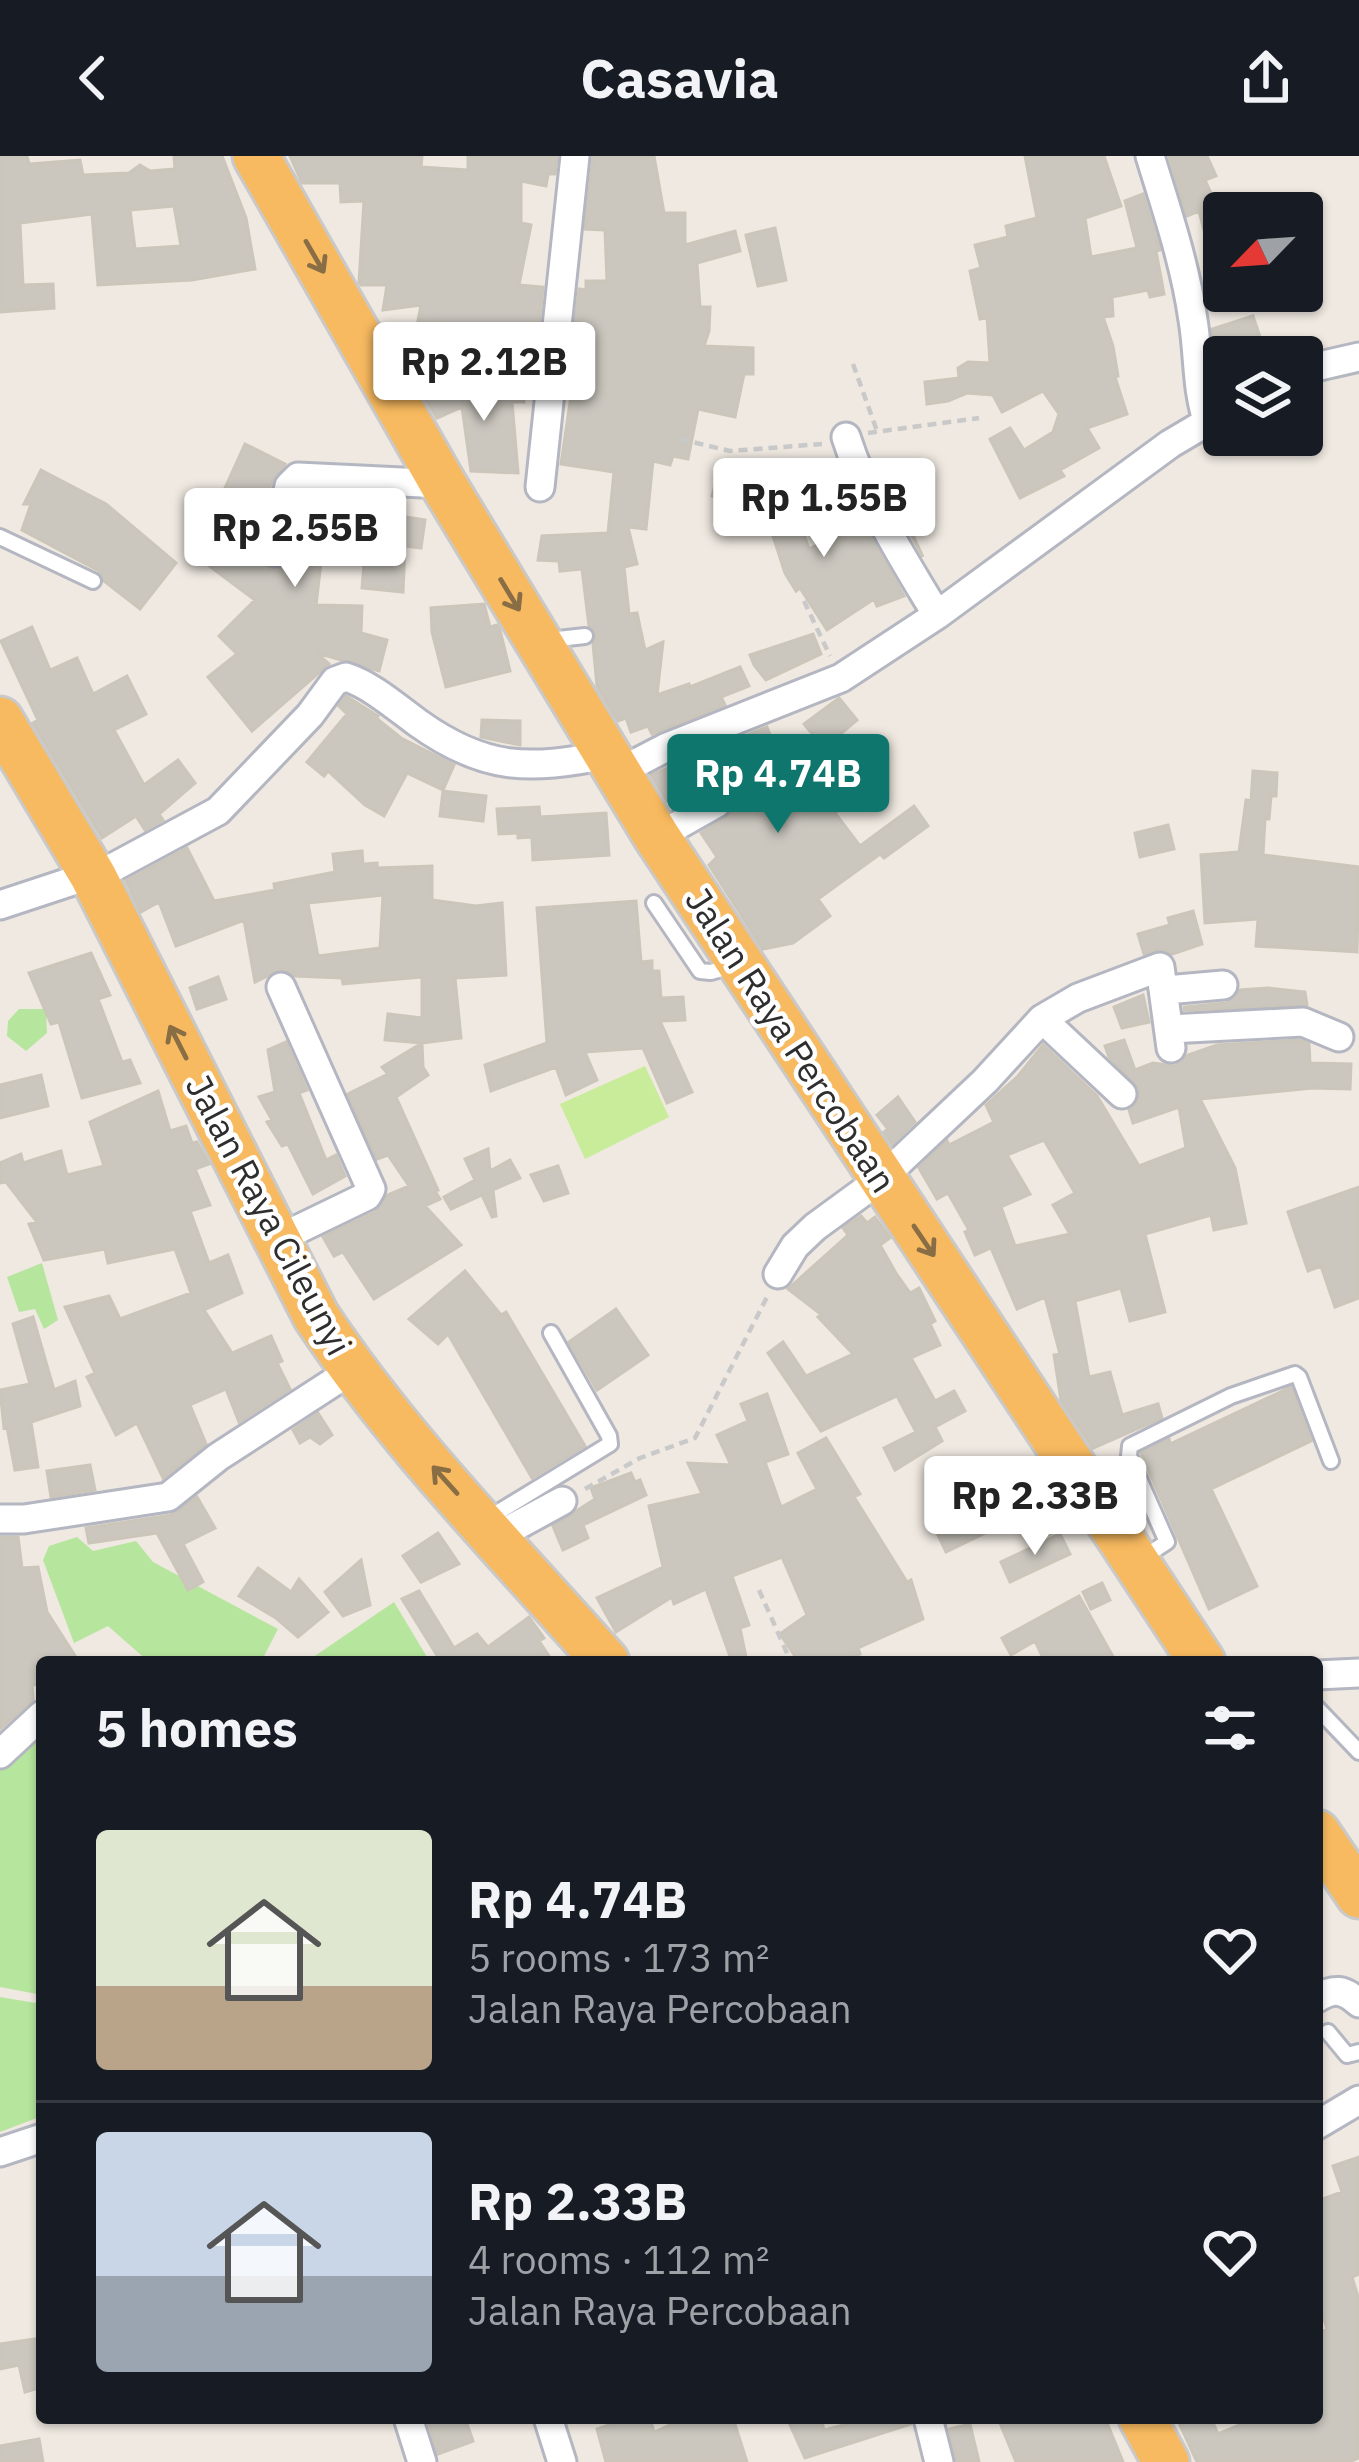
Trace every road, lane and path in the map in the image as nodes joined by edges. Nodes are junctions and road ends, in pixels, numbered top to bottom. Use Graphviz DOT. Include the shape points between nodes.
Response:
graph roads {
  1 [pos="256,156"];
  2 [pos="575,156"];
  3 [pos="1150,156"];
  4 [pos="1359,357"];
  5 [pos="378,364"];
  6 [pos="853,364"];
  7 [pos="1323,365"];
  8 [pos="553,372"];
  9 [pos="1203,402"];
  10 [pos="979,418"];
  11 [pos="1203,425"];
  12 [pos="846,437"];
  13 [pos="680,439"];
  14 [pos="443,484"];
  15 [pos="540,487"];
  16 [pos="0,537"];
  17 [pos="275,552"];
  18 [pos="93,580"];
  19 [pos="804,602"];
  20 [pos="937,615"];
  21 [pos="585,636"];
  22 [pos="538,641"];
  23 [pos="841,677"];
  24 [pos="0,720"];
  25 [pos="612,764"];
  26 [pos="717,803"];
  27 [pos="657,836"];
  28 [pos="93,876"];
  29 [pos="654,903"];
  30 [pos="0,905"];
  31 [pos="740,963"];
  32 [pos="1223,985"];
  33 [pos="281,987"];
  34 [pos="1166,990"];
  35 [pos="1042,1019"];
  36 [pos="1339,1037"];
  37 [pos="1122,1094"];
  38 [pos="882,1178"];
  39 [pos="278,1239"];
  40 [pos="778,1274"];
  41 [pos="551,1333"];
  42 [pos="352,1370"];
  43 [pos="1331,1461"];
  44 [pos="562,1502"];
  45 [pos="0,1519"];
  46 [pos="489,1529"];
  47 [pos="1137,1562"];
  48 [pos="759,1590"];
  49 [pos="602,1656"];
  50 [pos="788,1656"];
  51 [pos="1198,1656"];
  52 [pos="1359,1673"];
  53 [pos="1323,1675"];
  54 [pos="1323,1714"];
  55 [pos="36,1721"];
  56 [pos="1359,1752"];
  57 [pos="0,1754"];
  58 [pos="1323,1846"];
  59 [pos="1359,1894"];
  60 [pos="1323,1995"];
  61 [pos="1359,2002"];
  62 [pos="1328,2032"];
  63 [pos="1359,2052"];
  64 [pos="1359,2100"];
  65 [pos="1323,2121"];
  66 [pos="36,2140"];
  67 [pos="0,2152"];
  68 [pos="410,2424"];
  69 [pos="550,2424"];
  70 [pos="930,2424"];
  71 [pos="1145,2424"];
  72 [pos="422,2462"];
  73 [pos="562,2462"];
  74 [pos="939,2462"];
  75 [pos="1166,2462"];
  1 -- 5 [label="highway, Jalan Raya Percobaan, one-way"];
  2 -- 8 [label="street"];
  3 -- 9 [label="street" via="1180,250"];
  4 -- 7 [label="street"];
  5 -- 8 [label="street"];
  5 -- 14 [label="highway, Jalan Raya Percobaan"];
  6 -- 10 [label="path" via="877,431"];
  8 -- 15 [label="street"];
  11 -- 20 [label="street"];
  12 -- 13 [label="path" via="730,451"];
  12 -- 20 [label="street" via="859,479"];
  14 -- 17 [label="street" via="298,477"];
  14 -- 22 [label="highway, Jalan Raya Percobaan, one-way"];
  16 -- 18 [label="lane"];
  19 -- 23 [label="path"];
  20 -- 23 [label="street"];
  21 -- 22 [label="lane"];
  22 -- 25 [label="highway, Jalan Raya Percobaan"];
  23 -- 25 [label="street"];
  24 -- 28 [label="highway, Jalan Raya Cileunyi"];
  25 -- 27 [label="highway, Jalan Raya Percobaan"];
  25 -- 28 [label="street" via="515,766 438,737 346,677 218,811"];
  26 -- 27 [label="street"];
  27 -- 31 [label="highway, Jalan Raya Percobaan"];
  28 -- 30 [label="street"];
  39 -- 28 [label="highway, Jalan Raya Cileunyi, one-way"];
  29 -- 31 [label="lane" via="700,971"];
  31 -- 38 [label="highway, Jalan Raya Percobaan"];
  32 -- 34 [label="street"];
  33 -- 39 [label="street" via="371,1190"];
  34 -- 35 [label="street" via="1160,967"];
  34 -- 36 [label="street" via="1170,1038 1303,1022"];
  35 -- 37 [label="street"];
  35 -- 38 [label="street"];
  38 -- 40 [label="street" via="814,1227"];
  38 -- 47 [label="highway, Jalan Raya Percobaan, one-way"];
  39 -- 42 [label="highway, Jalan Raya Cileunyi"];
  40 -- 44 [label="path" via="695,1438"];
  41 -- 46 [label="lane" via="609,1436 608,1448"];
  42 -- 45 [label="street" via="168,1497"];
  46 -- 42 [label="highway, Jalan Raya Cileunyi, one-way"];
  43 -- 47 [label="lane" via="1295,1374 1130,1447 1167,1542"];
  44 -- 46 [label="street"];
  46 -- 49 [label="highway, Jalan Raya Cileunyi"];
  47 -- 51 [label="highway, Jalan Raya Percobaan"];
  48 -- 50 [label="path"];
  52 -- 53 [label="street"];
  54 -- 56 [label="lane"];
  55 -- 57 [label="street"];
  58 -- 59 [label="highway"];
  60 -- 61 [label="street" via="1342,1990"];
  62 -- 63 [label="lane" via="1347,2056"];
  64 -- 65 [label="street"];
  66 -- 67 [label="street"];
  68 -- 72 [label="street"];
  69 -- 73 [label="street"];
  70 -- 74 [label="street"];
  71 -- 75 [label="highway"];
}
